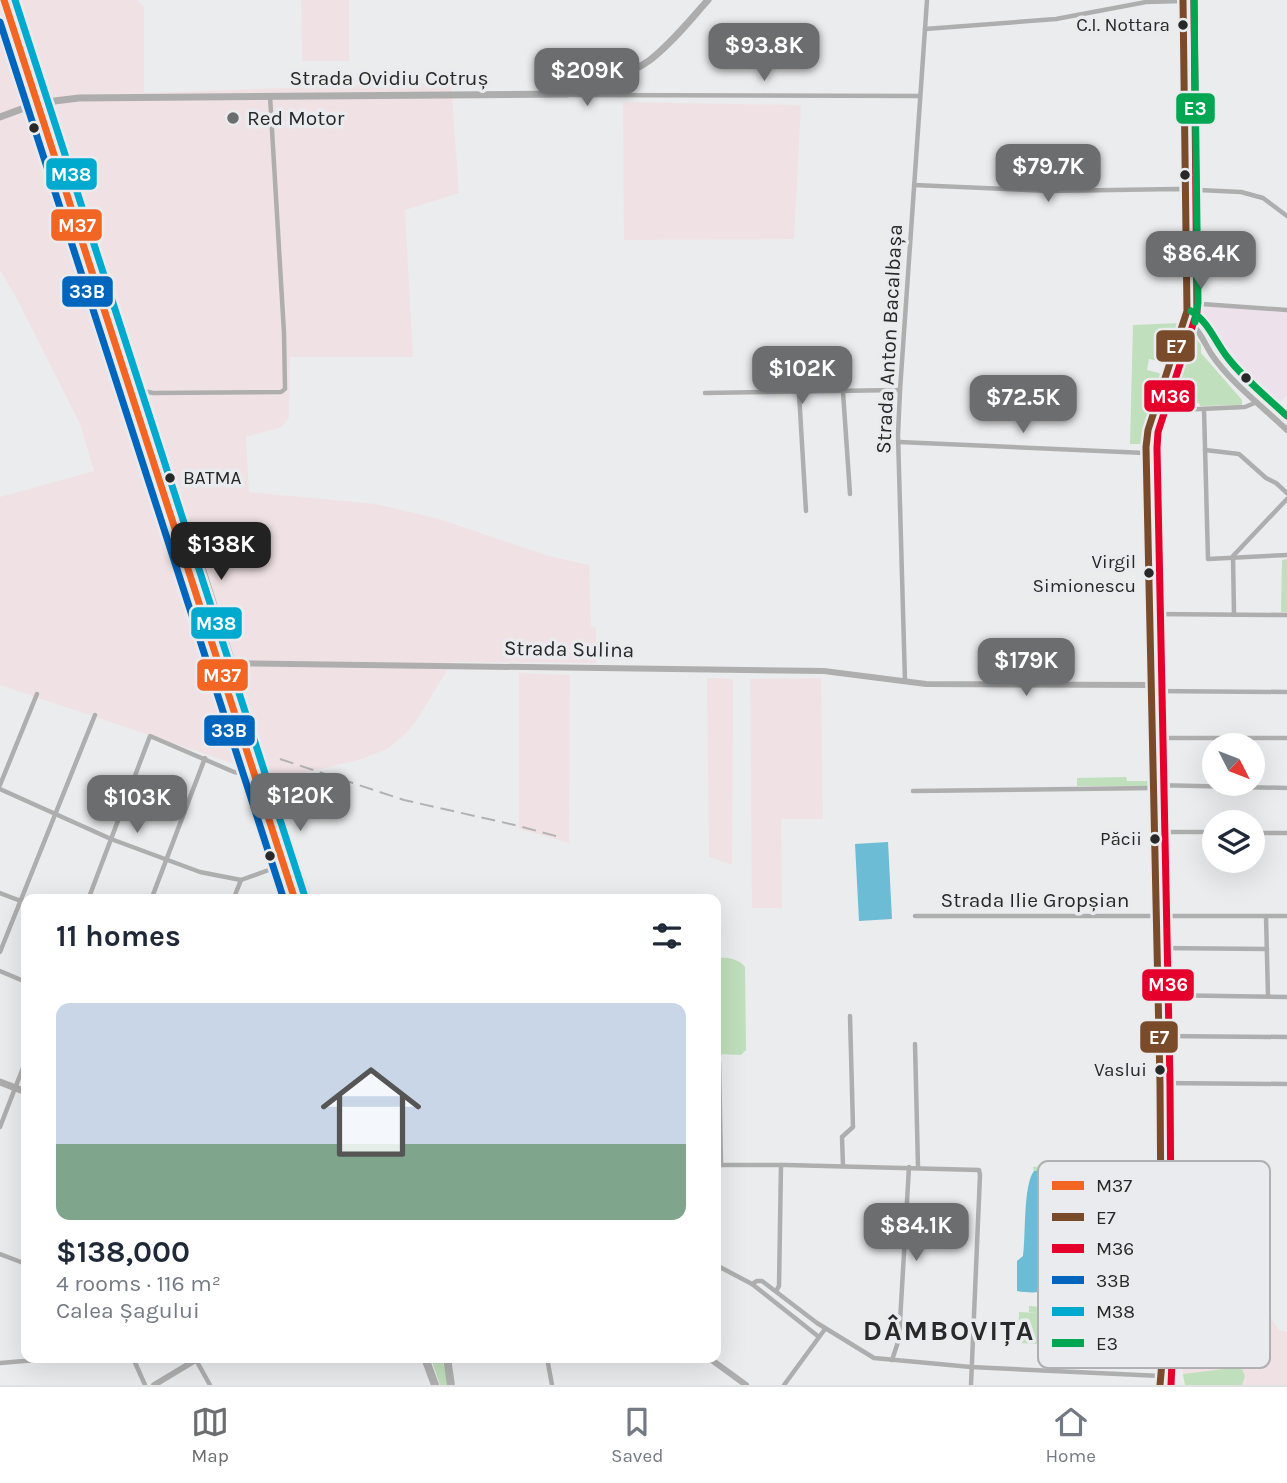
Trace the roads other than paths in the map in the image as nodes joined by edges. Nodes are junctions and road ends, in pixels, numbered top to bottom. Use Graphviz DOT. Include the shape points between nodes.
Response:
graph roads {
  1 [pos="4,0"];
  2 [pos="12,0"];
  3 [pos="708,0"];
  4 [pos="927,0"];
  5 [pos="1183,1"];
  6 [pos="925,29"];
  7 [pos="606,80"];
  8 [pos="568,94"];
  9 [pos="608,95"];
  10 [pos="270,96"];
  11 [pos="920,96"];
  12 [pos="42,103"];
  13 [pos="0,117"];
  14 [pos="914,184"];
  15 [pos="1186,190"];
  16 [pos="1287,216"];
  17 [pos="1188,303"];
  18 [pos="1287,310"];
  19 [pos="1185,320"];
  20 [pos="138,390"];
  21 [pos="900,390"];
  22 [pos="844,392"];
  23 [pos="152,393"];
  24 [pos="705,393"];
  25 [pos="799,393"];
  26 [pos="142,402"];
  27 [pos="1257,402"];
  28 [pos="1204,409"];
  29 [pos="1154,411"];
  30 [pos="1287,430"];
  31 [pos="899,442"];
  32 [pos="1205,450"];
  33 [pos="1146,453"];
  34 [pos="1287,493"];
  35 [pos="849,495"];
  36 [pos="1287,499"];
  37 [pos="806,511"];
  38 [pos="176,519"];
  39 [pos="1287,555"];
  40 [pos="1233,559"];
  41 [pos="1151,614"];
  42 [pos="1234,614"];
  43 [pos="1287,615"];
  44 [pos="233,664"];
  45 [pos="905,681"];
  46 [pos="1151,688"];
  47 [pos="1287,692"];
  48 [pos="37,694"];
  49 [pos="95,715"];
  50 [pos="1153,738"];
  51 [pos="1287,738"];
  52 [pos="205,758"];
  53 [pos="245,774"];
  54 [pos="0,787"];
  55 [pos="1154,787"];
  56 [pos="1287,788"];
  57 [pos="913,791"];
  58 [pos="55,815"];
  59 [pos="281,815"];
  60 [pos="262,820"];
  61 [pos="1155,832"];
  62 [pos="1202,832"];
  63 [pos="1265,833"];
  64 [pos="1287,833"];
  65 [pos="111,839"];
  66 [pos="166,859"];
  67 [pos="277,866"];
  68 [pos="290,872"];
  69 [pos="240,880"];
  70 [pos="0,893"];
  71 [pos="27,894"];
  72 [pos="90,894"];
  73 [pos="153,894"];
  74 [pos="235,894"];
  75 [pos="286,894"];
  76 [pos="294,894"];
  77 [pos="299,894"];
  78 [pos="308,894"];
  79 [pos="21,901"];
  80 [pos="21,908"];
  81 [pos="915,916"];
  82 [pos="1156,916"];
  83 [pos="1266,916"];
  84 [pos="1287,916"];
  85 [pos="1157,948"];
  86 [pos="1267,949"];
  87 [pos="0,952"];
  88 [pos="0,971"];
  89 [pos="21,980"];
  90 [pos="1158,995"];
  91 [pos="1268,996"];
  92 [pos="1287,997"];
  93 [pos="850,1016"];
  94 [pos="1159,1036"];
  95 [pos="1287,1037"];
  96 [pos="915,1044"];
  97 [pos="21,1073"];
  98 [pos="0,1082"];
  99 [pos="1160,1083"];
  100 [pos="1287,1084"];
  101 [pos="15,1088"];
  102 [pos="21,1090"];
  103 [pos="0,1127"];
  104 [pos="1158,1161"];
  105 [pos="721,1165"];
  106 [pos="783,1165"];
  107 [pos="843,1166"];
  108 [pos="909,1167"];
  109 [pos="918,1167"];
  110 [pos="0,1254"];
  111 [pos="21,1262"];
  112 [pos="721,1268"];
  113 [pos="752,1284"];
  114 [pos="776,1291"];
  115 [pos="825,1329"];
  116 [pos="819,1337"];
  117 [pos="892,1360"];
  118 [pos="21,1361"];
  119 [pos="0,1363"];
  120 [pos="135,1363"];
  121 [pos="190,1363"];
  122 [pos="199,1363"];
  123 [pos="427,1363"];
  124 [pos="448,1363"];
  125 [pos="548,1363"];
  126 [pos="715,1363"];
  127 [pos="971,1367"];
  128 [pos="1162,1368"];
  129 [pos="1162,1376"];
  130 [pos="741,1383"];
  131 [pos="145,1385"];
  132 [pos="154,1385"];
  133 [pos="210,1385"];
  134 [pos="435,1385"];
  135 [pos="451,1385"];
  136 [pos="552,1385"];
  137 [pos="784,1385"];
  138 [pos="971,1385"];
  139 [pos="1160,1385"];
  1 -- 12 [label="main road"];
  2 -- 12 [label="main road"];
  3 -- 7 [label="main road, Strada Ovidiu Cotruș" via="649,60"];
  4 -- 6 [label="street, Strada Anton Bacalbașa"];
  5 -- 6 [label="street" via="1146,2 1056,19"];
  5 -- 15 [label="main road"];
  6 -- 11 [label="street, Strada Anton Bacalbașa"];
  7 -- 8 [label="main road, Strada Ovidiu Cotruș"];
  7 -- 9 [label="street"];
  8 -- 9 [label="street"];
  8 -- 10 [label="main road, Strada Ovidiu Cotruș"];
  9 -- 11 [label="street"];
  10 -- 12 [label="main road, Strada Ovidiu Cotruș" via="85,97"];
  10 -- 23 [label="street" via="284,391"];
  11 -- 14 [label="street, Strada Anton Bacalbașa"];
  12 -- 13 [label="main road, Strada Ovidiu Cotruș"];
  12 -- 20 [label="main road"];
  12 -- 38 [label="main road"];
  14 -- 15 [label="street" via="1049,191"];
  14 -- 21 [label="street, Strada Anton Bacalbașa"];
  15 -- 16 [label="street" via="1250,194"];
  15 -- 17 [label="main road"];
  17 -- 18 [label="street"];
  17 -- 19 [label="main road"];
  19 -- 27 [label="street"];
  19 -- 29 [label="main road"];
  20 -- 23 [label="street"];
  20 -- 26 [label="main road"];
  21 -- 22 [label="street"];
  21 -- 31 [label="street, Strada Anton Bacalbașa"];
  22 -- 25 [label="street"];
  22 -- 35 [label="street"];
  23 -- 26 [label="street"];
  24 -- 25 [label="street"];
  25 -- 37 [label="street"];
  26 -- 38 [label="main road"];
  27 -- 28 [label="street"];
  27 -- 30 [label="street"];
  28 -- 29 [label="street"];
  28 -- 32 [label="street"];
  29 -- 33 [label="main road"];
  31 -- 33 [label="street"];
  31 -- 45 [label="street, Strada Anton Bacalbașa"];
  32 -- 34 [label="street" via="1239,454"];
  32 -- 40 [label="street" via="1208,559"];
  33 -- 41 [label="main road"];
  36 -- 40 [label="street"];
  38 -- 44 [label="street" via="196,547"];
  38 -- 44 [label="street, Strada Sulina" via="175,546 212,663"];
  38 -- 68 [label="main road, bridge"];
  39 -- 40 [label="street"];
  40 -- 42 [label="street"];
  41 -- 42 [label="street"];
  41 -- 46 [label="main road"];
  42 -- 43 [label="street"];
  44 -- 45 [label="street, Strada Sulina" via="824,671"];
  45 -- 46 [label="street, Strada Sulina"];
  46 -- 47 [label="street"];
  46 -- 50 [label="main road"];
  48 -- 54 [label="street"];
  49 -- 58 [label="street"];
  50 -- 51 [label="street"];
  50 -- 55 [label="main road"];
  52 -- 53 [label="street"];
  52 -- 65 [label="street" via="150,736"];
  52 -- 66 [label="street"];
  53 -- 59 [label="street" via="269,779"];
  53 -- 60 [label="street"];
  54 -- 58 [label="street"];
  55 -- 56 [label="street"];
  55 -- 57 [label="street"];
  55 -- 61 [label="main road"];
  58 -- 65 [label="street"];
  58 -- 71 [label="street"];
  59 -- 60 [label="street" via="270,809"];
  59 -- 78 [label="street"];
  60 -- 67 [label="street"];
  61 -- 62 [label="street"];
  61 -- 82 [label="main road"];
  63 -- 64 [label="street"];
  65 -- 66 [label="street"];
  65 -- 72 [label="street"];
  66 -- 69 [label="street"];
  66 -- 73 [label="street"];
  67 -- 69 [label="street"];
  67 -- 75 [label="street"];
  68 -- 76 [label="main road"];
  68 -- 77 [label="main road"];
  69 -- 74 [label="street"];
  70 -- 79 [label="street"];
  80 -- 87 [label="street"];
  81 -- 82 [label="street, Strada Ilie Gropșian"];
  82 -- 83 [label="street, Strada Ilie Gropșian"];
  82 -- 85 [label="main road"];
  83 -- 84 [label="street, Strada Ilie Gropșian"];
  83 -- 86 [label="street"];
  85 -- 86 [label="street"];
  85 -- 90 [label="main road"];
  86 -- 91 [label="street"];
  88 -- 89 [label="street"];
  90 -- 91 [label="street"];
  90 -- 94 [label="main road"];
  91 -- 92 [label="street"];
  93 -- 107 [label="street" via="853,1127 842,1137"];
  94 -- 95 [label="street"];
  94 -- 99 [label="main road"];
  96 -- 109 [label="street"];
  97 -- 101 [label="street"];
  98 -- 101 [label="main road"];
  99 -- 100 [label="street"];
  99 -- 104 [label="main road"];
  101 -- 102 [label="main road"];
  101 -- 103 [label="street"];
  105 -- 106 [label="street"];
  106 -- 107 [label="street"];
  106 -- 114 [label="street"];
  107 -- 108 [label="street"];
  108 -- 109 [label="street"];
  108 -- 117 [label="street" via="899,1339"];
  109 -- 127 [label="street" via="979,1170 981,1175"];
  110 -- 111 [label="street"];
  112 -- 113 [label="street"];
  113 -- 114 [label="street" via="760,1280"];
  113 -- 116 [label="street"];
  114 -- 115 [label="street"];
  115 -- 116 [label="street"];
  115 -- 117 [label="street" via="867,1356"];
  116 -- 137 [label="street"];
  117 -- 127 [label="street"];
  118 -- 119 [label="street"];
  120 -- 131 [label="street"];
  121 -- 132 [label="street"];
  122 -- 133 [label="street"];
  123 -- 134 [label="main road"];
  124 -- 135 [label="main road"];
  125 -- 136 [label="street"];
  126 -- 130 [label="street"];
  127 -- 129 [label="street"];
  127 -- 138 [label="street"];
  128 -- 129 [label="main road"];
  129 -- 139 [label="main road"];
}
